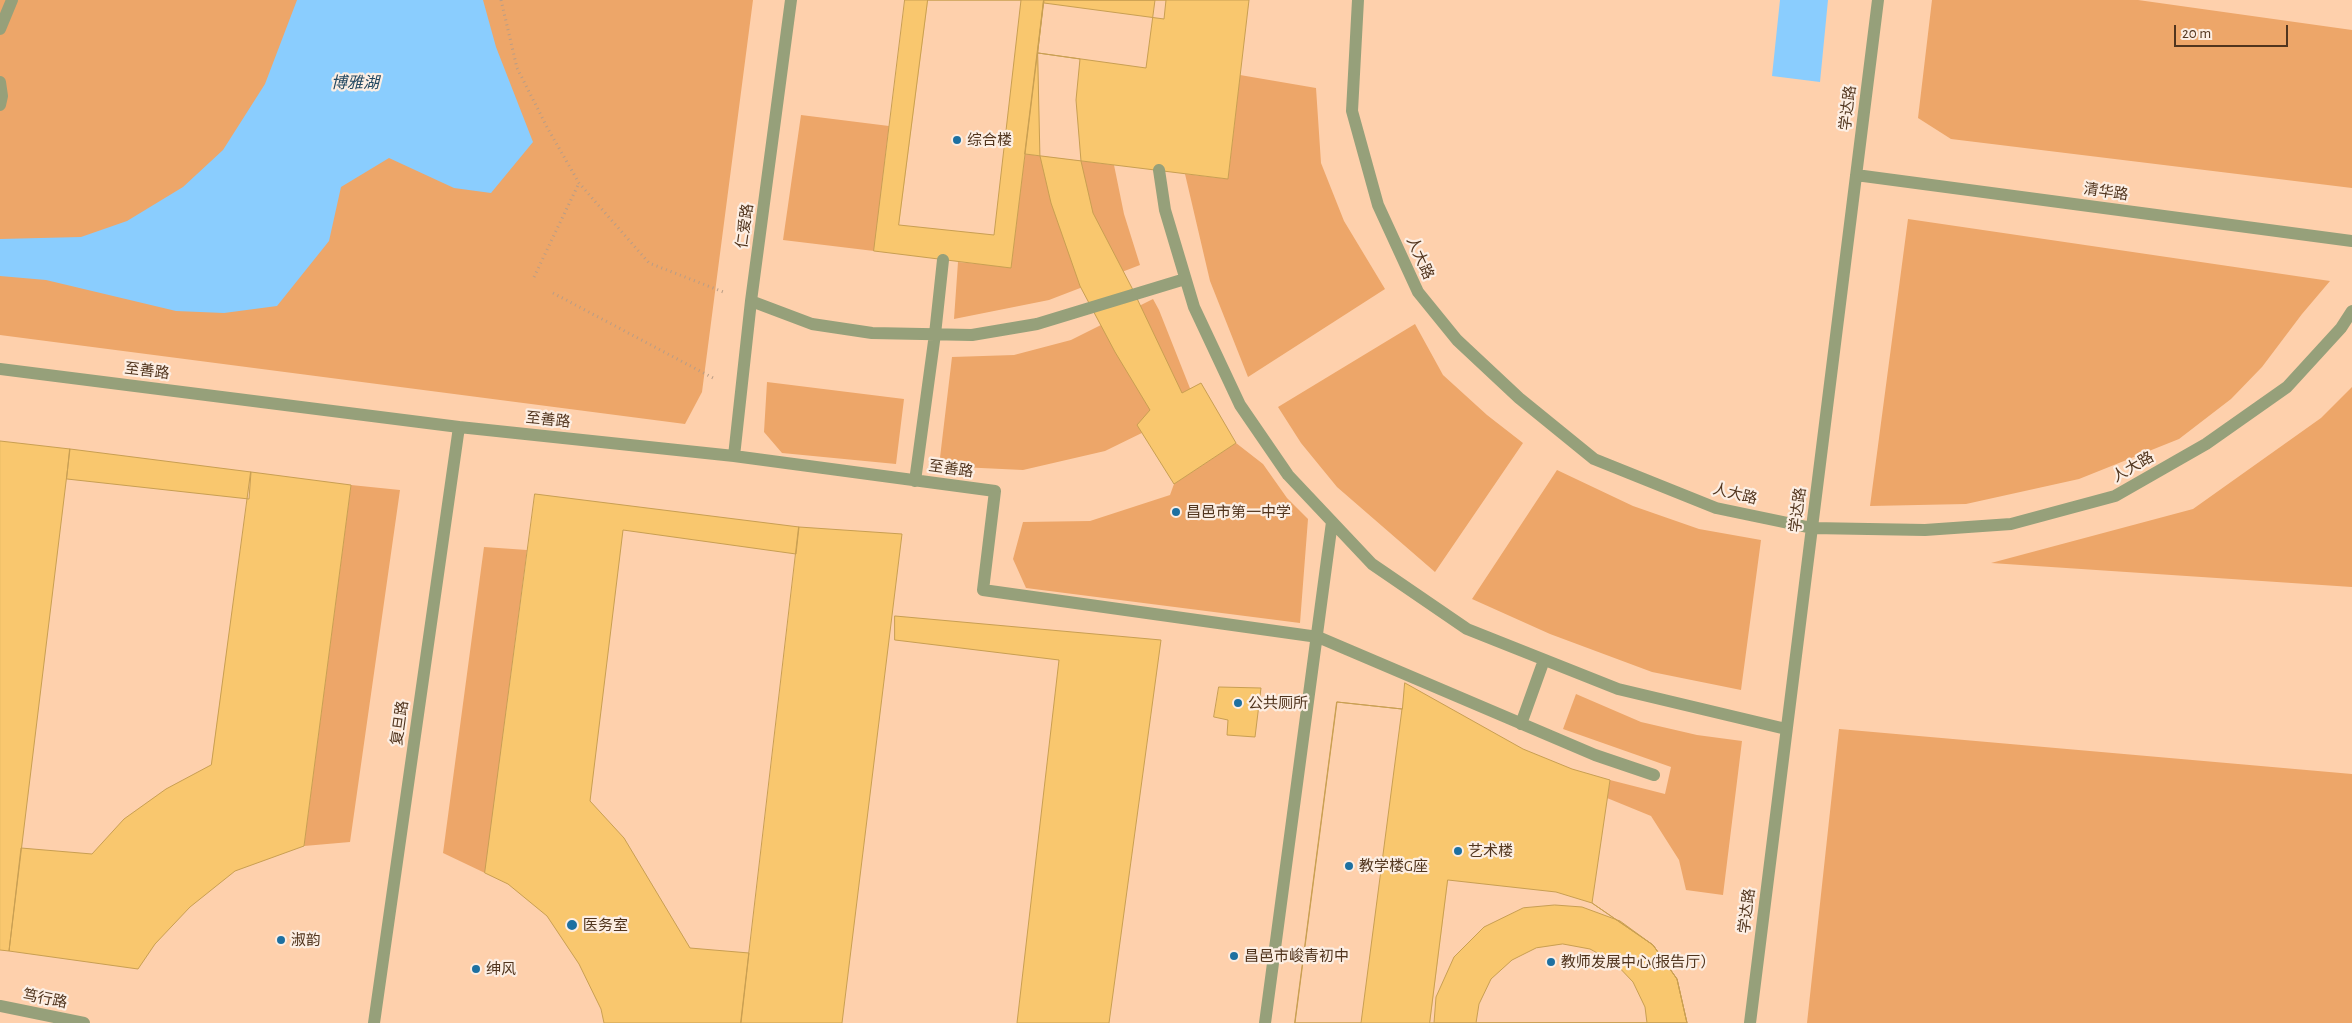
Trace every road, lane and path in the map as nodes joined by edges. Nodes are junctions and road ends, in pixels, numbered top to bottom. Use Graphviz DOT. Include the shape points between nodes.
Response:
graph roads {
  1 [pos="12,0"];
  2 [pos="501,0"];
  3 [pos="791,0"];
  4 [pos="1358,0"];
  5 [pos="1878,0"];
  6 [pos="0,29"];
  7 [pos="0,82"];
  8 [pos="0,105"];
  9 [pos="1158,170"];
  10 [pos="1856,175"];
  11 [pos="579,183"];
  12 [pos="2352,241"];
  13 [pos="943,260"];
  14 [pos="534,277"];
  15 [pos="1185,279"];
  16 [pos="553,292"];
  17 [pos="751,302"];
  18 [pos="2352,311"];
  19 [pos="935,334"];
  20 [pos="0,369"];
  21 [pos="716,379"];
  22 [pos="459,427"];
  23 [pos="734,456"];
  24 [pos="916,481"];
  25 [pos="1332,522"];
  26 [pos="1812,528"];
  27 [pos="1318,637"];
  28 [pos="1544,660"];
  29 [pos="1521,724"];
  30 [pos="1786,729"];
  31 [pos="1654,774"];
  32 [pos="0,1006"];
  33 [pos="84,1023"];
  34 [pos="374,1023"];
  35 [pos="1265,1023"];
  36 [pos="1750,1023"];
  1 -- 6 [label="street"];
  2 -- 11 [label="path" via="517,68"];
  3 -- 17 [label="street, 仁爱路"];
  4 -- 26 [label="street, 人大路" via="1352,110 1378,205 1418,292 1458,340 1519,398 1594,459 1716,508"];
  5 -- 10 [label="street, 学达路"];
  7 -- 8 [label="street"];
  9 -- 15 [label="street" via="1165,210"];
  10 -- 12 [label="street, 清华路"];
  10 -- 26 [label="street, 学达路"];
  11 -- 14 [label="path"];
  11 -- 17 [label="path" via="649,263"];
  13 -- 19 [label="street"];
  15 -- 19 [label="street" via="1038,324 972,335"];
  15 -- 25 [label="street" via="1194,307 1240,405 1288,475"];
  16 -- 21 [label="path"];
  17 -- 19 [label="street" via="812,324 872,333"];
  17 -- 23 [label="street, 仁爱路"];
  18 -- 26 [label="street, 人大路" via="2341,328 2287,388 2206,444 2115,496 2011,524 1925,530"];
  19 -- 24 [label="street"];
  20 -- 22 [label="street, 至善路"];
  22 -- 23 [label="street, 至善路"];
  22 -- 34 [label="street, 复旦路"];
  23 -- 24 [label="street, 至善路"];
  24 -- 27 [label="street, 至善路" via="995,492 983,590"];
  25 -- 27 [label="street"];
  25 -- 28 [label="street" via="1372,564 1467,630"];
  26 -- 30 [label="street, 学达路"];
  27 -- 29 [label="street"];
  27 -- 35 [label="street"];
  28 -- 29 [label="street"];
  28 -- 30 [label="street" via="1618,690"];
  29 -- 31 [label="street" via="1595,755"];
  30 -- 36 [label="street, 学达路"];
  32 -- 33 [label="street, 笃行路"];
}
